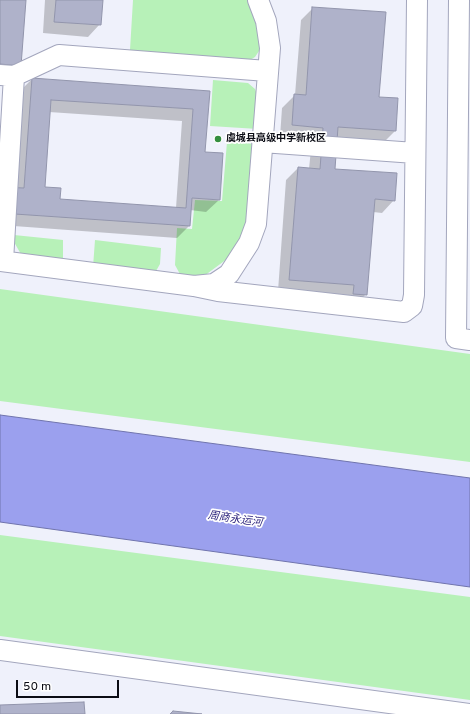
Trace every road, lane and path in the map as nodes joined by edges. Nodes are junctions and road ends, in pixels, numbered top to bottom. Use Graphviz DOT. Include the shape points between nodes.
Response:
graph roads {
  1 [pos="258,0"];
  2 [pos="417,0"];
  3 [pos="459,0"];
  4 [pos="267,71"];
  5 [pos="7,76"];
  6 [pos="262,142"];
  7 [pos="416,153"];
  8 [pos="1,261"];
  9 [pos="234,266"];
  10 [pos="194,286"];
  11 [pos="248,293"];
  12 [pos="470,340"];
  13 [pos="0,650"];
  14 [pos="458,713"];
  1 -- 4 [label="street" via="269,35"];
  2 -- 7 [label="street"];
  3 -- 12 [label="street" via="456,338"];
  4 -- 5 [label="street" via="59,55"];
  4 -- 6 [label="street"];
  5 -- 8 [label="street"];
  6 -- 7 [label="street"];
  6 -- 9 [label="street" via="256,224 249,243"];
  7 -- 11 [label="street" via="412,306 404,312"];
  8 -- 10 [label="street"];
  9 -- 10 [label="street" via="229,274 214,284"];
  9 -- 11 [label="street" via="239,284"];
  10 -- 11 [label="street"];
  13 -- 14 [label="street"];
}
